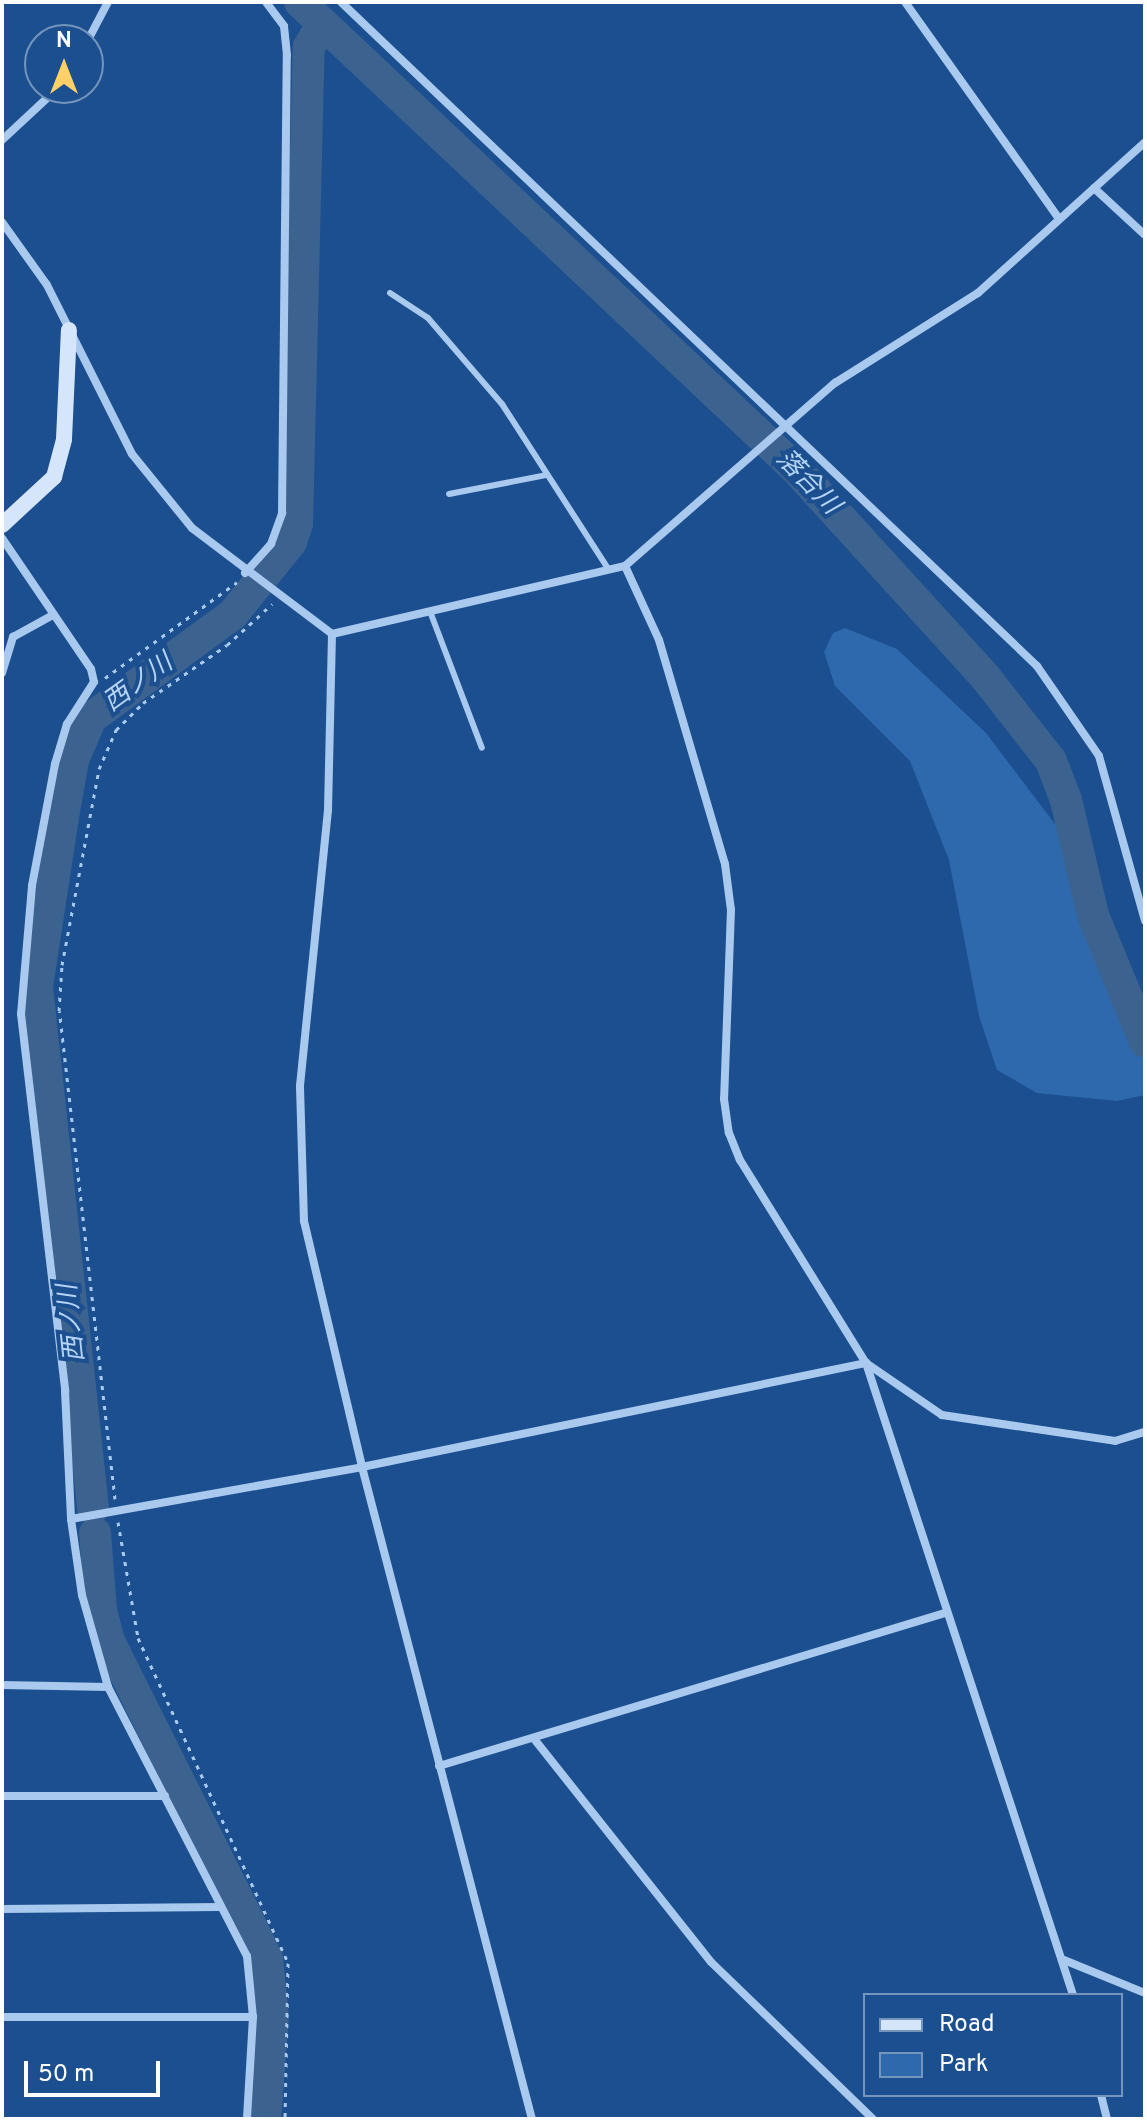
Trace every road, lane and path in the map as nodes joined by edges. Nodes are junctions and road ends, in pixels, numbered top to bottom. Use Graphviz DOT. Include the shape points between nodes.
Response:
graph roads {
  1 [pos="108,2"];
  2 [pos="266,2"];
  3 [pos="341,2"];
  4 [pos="905,2"];
  5 [pos="96,24"];
  6 [pos="41,104"];
  7 [pos="2,140"];
  8 [pos="1145,142"];
  9 [pos="1094,188"];
  10 [pos="1059,219"];
  11 [pos="2,222"];
  12 [pos="1145,235"];
  13 [pos="390,293"];
  14 [pos="69,330"];
  15 [pos="786,428"];
  16 [pos="547,475"];
  17 [pos="449,494"];
  18 [pos="2,525"];
  19 [pos="2,538"];
  20 [pos="625,566"];
  21 [pos="609,570"];
  22 [pos="245,573"];
  23 [pos="278,598"];
  24 [pos="431,614"];
  25 [pos="51,616"];
  26 [pos="332,634"];
  27 [pos="2,673"];
  28 [pos="94,682"];
  29 [pos="482,748"];
  30 [pos="1145,921"];
  31 [pos="866,1363"];
  32 [pos="1145,1432"];
  33 [pos="362,1467"];
  34 [pos="117,1514"];
  35 [pos="71,1519"];
  36 [pos="945,1613"];
  37 [pos="2,1685"];
  38 [pos="108,1687"];
  39 [pos="535,1740"];
  40 [pos="439,1766"];
  41 [pos="2,1796"];
  42 [pos="165,1796"];
  43 [pos="221,1907"];
  44 [pos="2,1909"];
  45 [pos="1064,1960"];
  46 [pos="1072,1993"];
  47 [pos="1145,1993"];
  48 [pos="2,2017"];
  49 [pos="253,2017"];
  50 [pos="1102,2097"];
  51 [pos="247,2119"];
  52 [pos="285,2119"];
  53 [pos="532,2119"];
  54 [pos="873,2119"];
  55 [pos="1107,2119"];
  1 -- 5 [label="street"];
  2 -- 22 [label="street" via="284,26 287,55 282,513 271,544"];
  3 -- 15 [label="street"];
  4 -- 10 [label="street"];
  6 -- 7 [label="street"];
  8 -- 9 [label="street"];
  9 -- 10 [label="street"];
  9 -- 12 [label="street"];
  10 -- 15 [label="street" via="978,293 835,383"];
  11 -- 14 [label="street" via="47,285"];
  13 -- 16 [label="lane" via="428,318 502,404"];
  14 -- 18 [label="street" via="64,439 54,477"];
  14 -- 22 [label="street" via="132,454 192,528"];
  15 -- 20 [label="street"];
  15 -- 30 [label="street" via="1037,666 1099,756"];
  16 -- 17 [label="lane"];
  16 -- 21 [label="lane"];
  19 -- 25 [label="street"];
  20 -- 21 [label="street"];
  20 -- 31 [label="street" via="659,640 725,864 731,910 724,1099 729,1133 740,1160"];
  21 -- 24 [label="street"];
  22 -- 23 [label="street"];
  22 -- 28 [label="path" via="227,593 115,674"];
  23 -- 26 [label="street"];
  23 -- 34 [label="path" via="227,645 143,703 116,730 99,769 62,965 59,1011"];
  24 -- 26 [label="street"];
  24 -- 29 [label="lane"];
  25 -- 27 [label="street" via="13,637"];
  25 -- 28 [label="street" via="91,669"];
  26 -- 33 [label="street" via="328,810 298,1153 304,1221"];
  28 -- 35 [label="street" via="67,724 55,764 32,886 21,1014 65,1391"];
  31 -- 32 [label="street" via="942,1415 1115,1441"];
  31 -- 33 [label="street"];
  31 -- 36 [label="street"];
  33 -- 34 [label="street"];
  33 -- 40 [label="street"];
  34 -- 35 [label="street"];
  34 -- 52 [label="path" via="138,1638 288,1963"];
  35 -- 38 [label="street" via="88,1629"];
  36 -- 39 [label="street"];
  36 -- 45 [label="street"];
  37 -- 38 [label="street"];
  38 -- 42 [label="street"];
  39 -- 40 [label="street"];
  39 -- 54 [label="street" via="711,1962"];
  40 -- 53 [label="street"];
  41 -- 42 [label="street"];
  42 -- 43 [label="street"];
  43 -- 44 [label="street"];
  43 -- 49 [label="street" via="247,1956"];
  45 -- 46 [label="street"];
  45 -- 47 [label="street"];
  48 -- 49 [label="street"];
  49 -- 51 [label="street"];
  50 -- 55 [label="street"];
}
